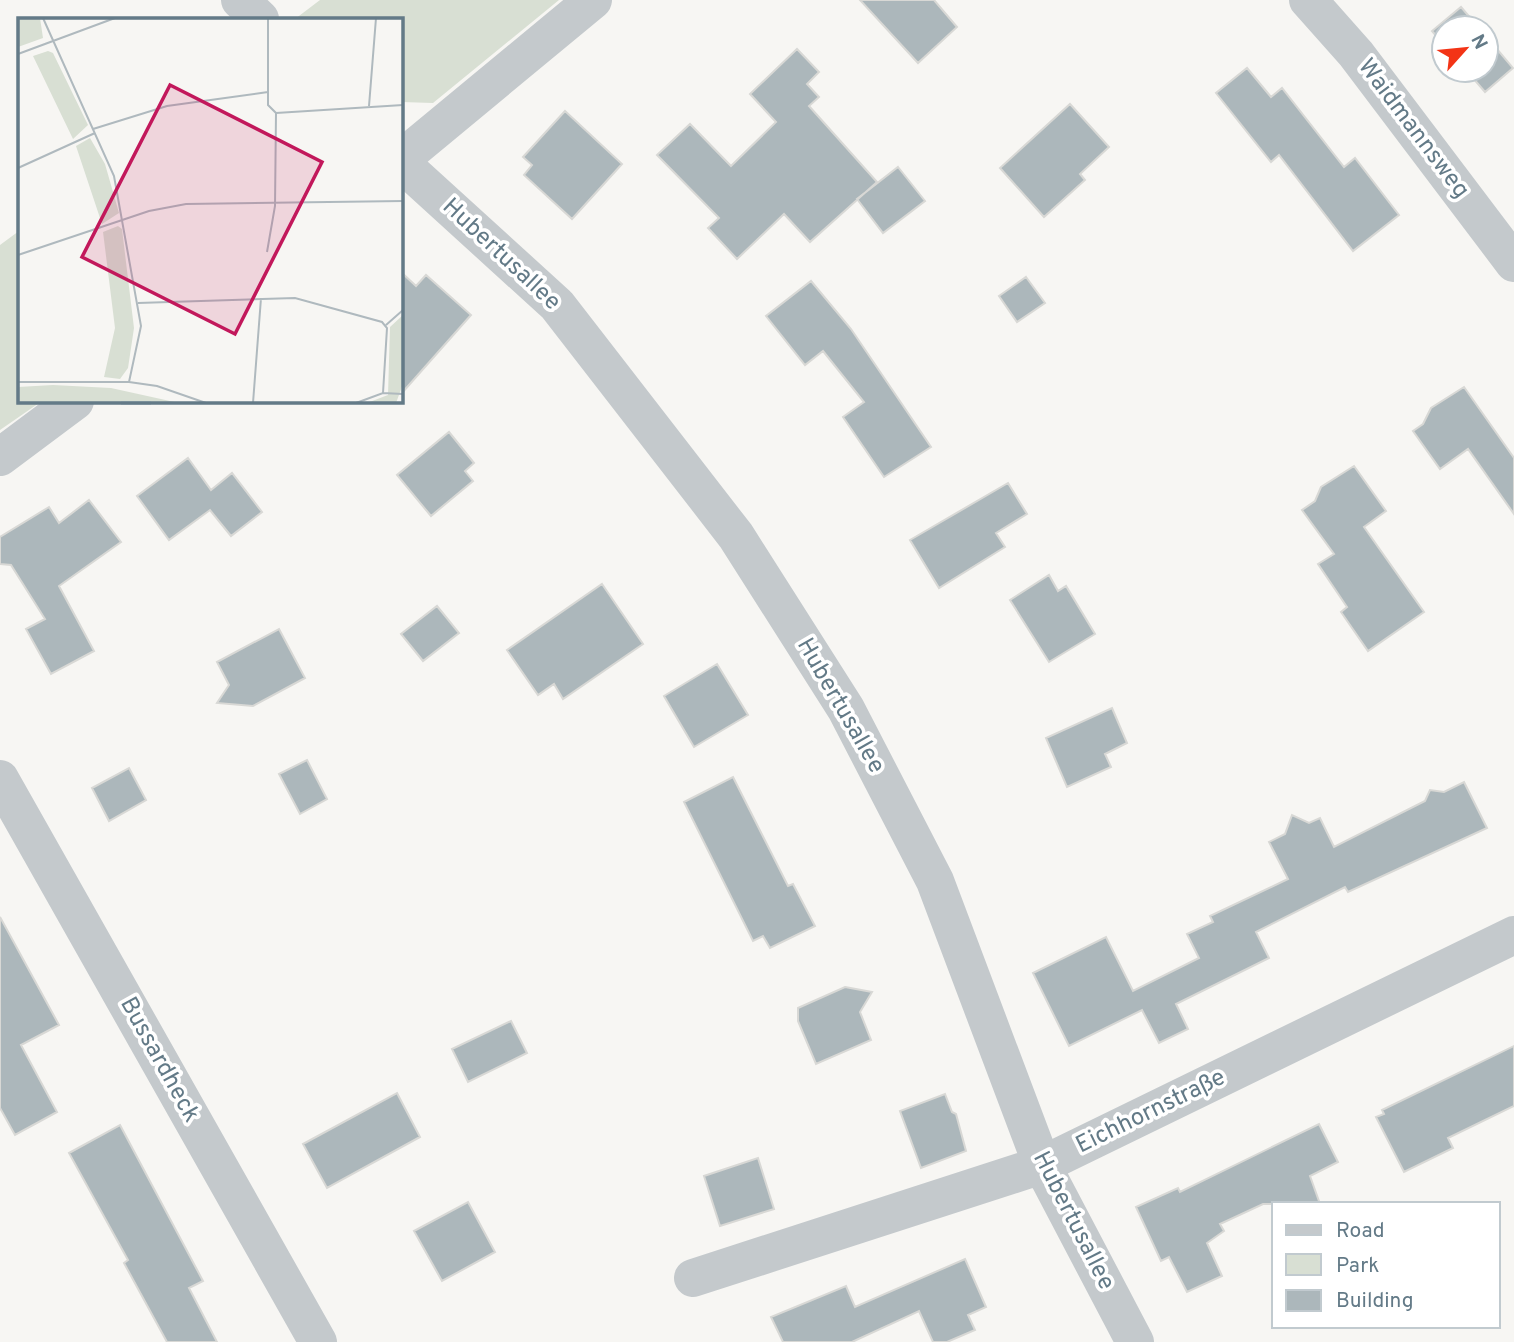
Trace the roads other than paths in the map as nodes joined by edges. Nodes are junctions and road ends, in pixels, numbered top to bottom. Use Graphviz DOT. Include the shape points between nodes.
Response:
graph roads {
  1 [pos="240,0"];
  2 [pos="593,0"];
  3 [pos="1308,0"];
  4 [pos="259,18"];
  5 [pos="402,160"];
  6 [pos="402,162"];
  7 [pos="1514,263"];
  8 [pos="74,402"];
  9 [pos="0,457"];
  10 [pos="0,779"];
  11 [pos="1514,935"];
  12 [pos="1042,1165"];
  13 [pos="693,1278"];
  14 [pos="318,1342"];
  15 [pos="1135,1342"];
  1 -- 4 [label="street"];
  2 -- 5 [label="street"];
  3 -- 7 [label="street, Waidmannsweg" via="1356,54"];
  6 -- 12 [label="street, Hubertusallee" via="557,305 736,536 846,709 934,881"];
  8 -- 9 [label="street"];
  10 -- 14 [label="street, Bussardheck"];
  11 -- 12 [label="street, Eichhornstraße"];
  12 -- 13 [label="street, Eichhornstraße"];
  12 -- 15 [label="street, Hubertusallee"];
}
